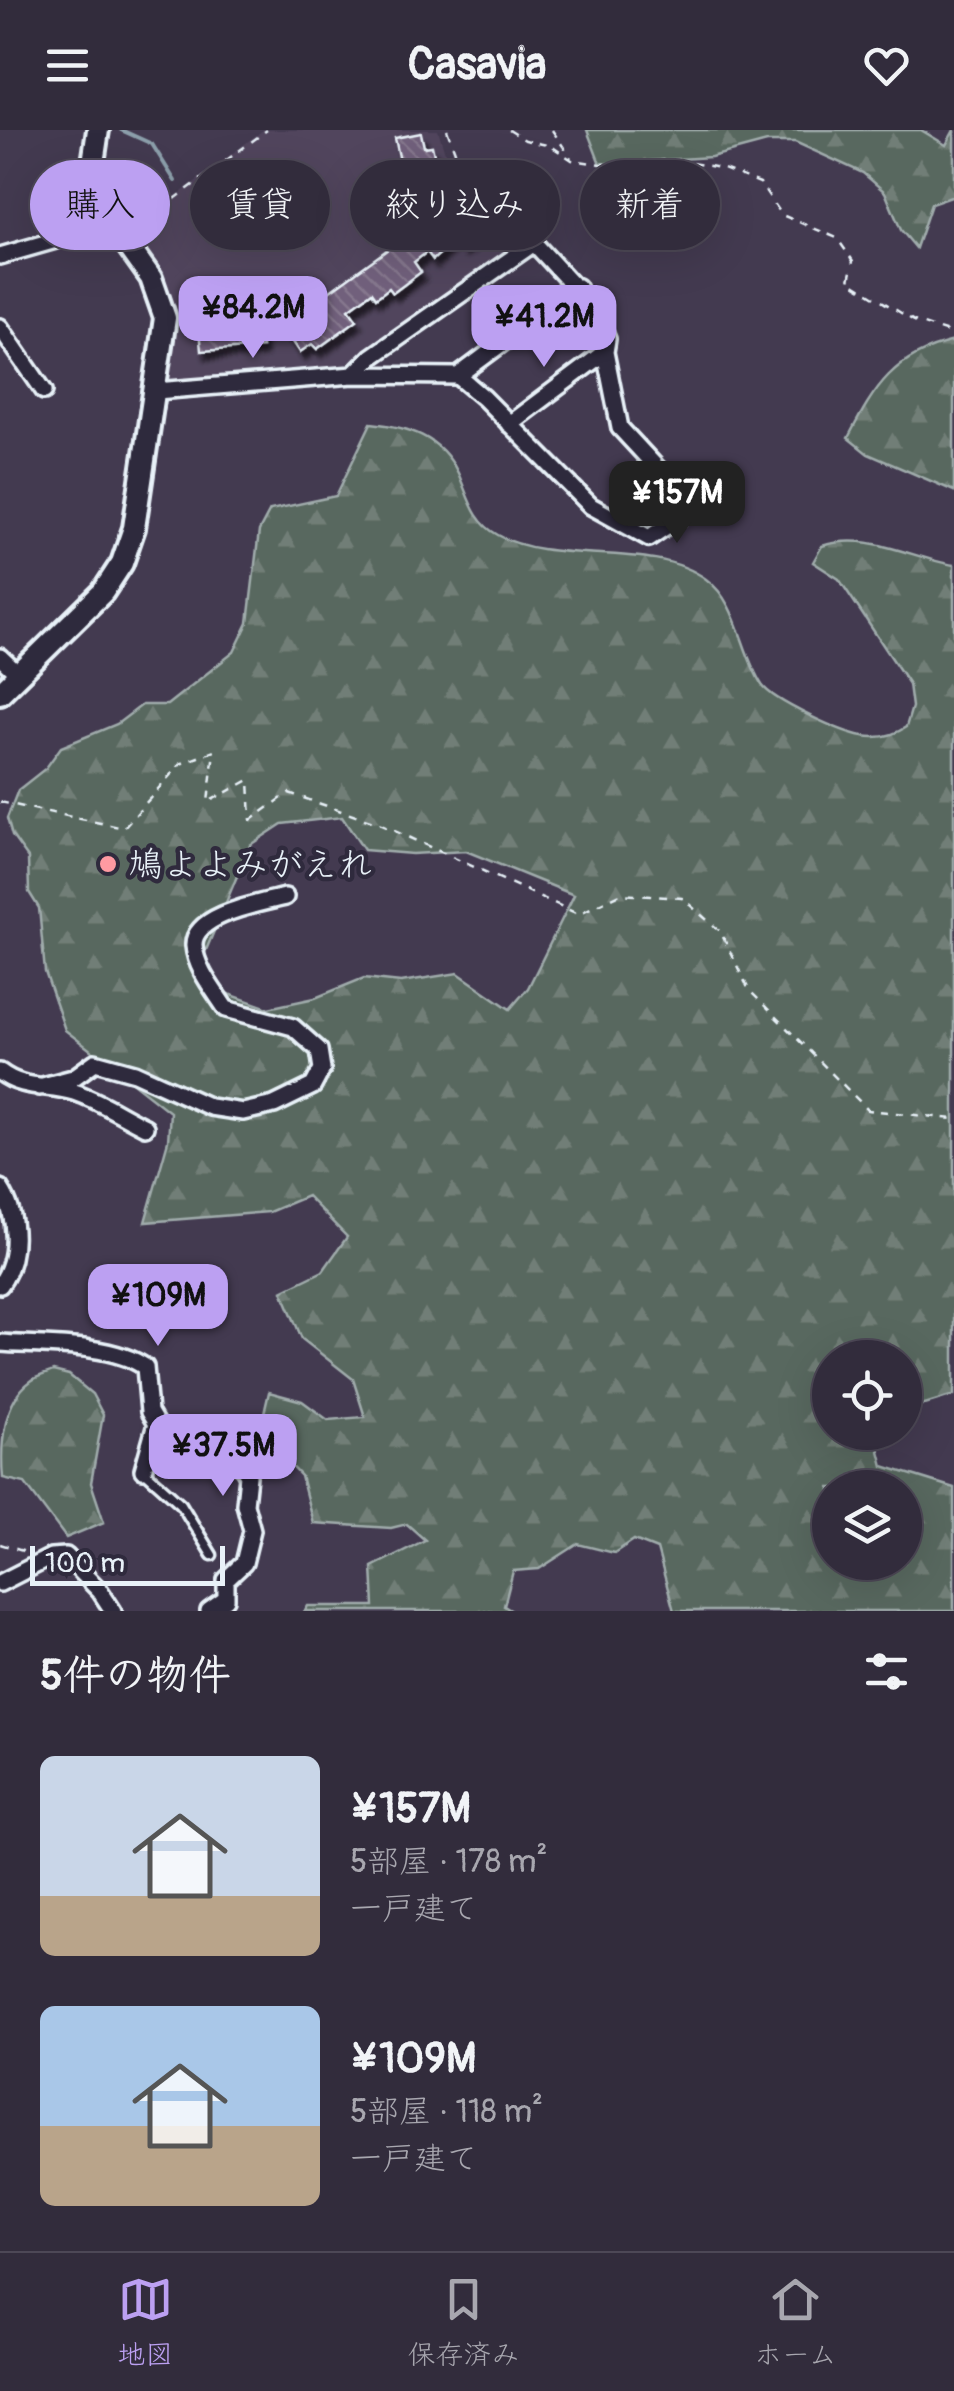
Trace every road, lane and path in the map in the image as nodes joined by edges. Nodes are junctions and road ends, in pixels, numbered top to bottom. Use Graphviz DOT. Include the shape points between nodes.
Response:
graph roads {
  1 [pos="98,130"];
  2 [pos="268,130"];
  3 [pos="447,130"];
  4 [pos="509,130"];
  5 [pos="552,130"];
  6 [pos="93,160"];
  7 [pos="458,160"];
  8 [pos="572,160"];
  9 [pos="170,203"];
  10 [pos="30,247"];
  11 [pos="131,250"];
  12 [pos="524,250"];
  13 [pos="541,250"];
  14 [pos="0,256"];
  15 [pos="578,287"];
  16 [pos="0,327"];
  17 [pos="954,334"];
  18 [pos="606,352"];
  19 [pos="353,375"];
  20 [pos="458,376"];
  21 [pos="44,391"];
  22 [pos="156,391"];
  23 [pos="509,424"];
  24 [pos="0,657"];
  25 [pos="18,674"];
  26 [pos="0,693"];
  27 [pos="0,802"];
  28 [pos="285,897"];
  29 [pos="0,1072"];
  30 [pos="39,1087"];
  31 [pos="954,1119"];
  32 [pos="145,1127"];
  33 [pos="0,1188"];
  34 [pos="0,1285"];
  35 [pos="0,1343"];
  36 [pos="156,1430"];
  37 [pos="143,1470"];
  38 [pos="0,1544"];
  39 [pos="212,1555"];
  40 [pos="50,1557"];
  41 [pos="0,1583"];
  42 [pos="113,1611"];
  43 [pos="210,1611"];
  1 -- 6 [label="street"];
  2 -- 9 [label="path"];
  3 -- 7 [label="path"];
  4 -- 8 [label="path"];
  5 -- 8 [label="path"];
  8 -- 17 [label="path" via="674,160 760,183 782,215 837,238 853,261 849,282 914,321"];
  10 -- 14 [label="street"];
  11 -- 22 [label="street" via="163,308"];
  12 -- 19 [label="street"];
  13 -- 15 [label="street"];
  15 -- 18 [label="street" via="595,309"];
  15 -- 20 [label="street"];
  16 -- 21 [label="street"];
  18 -- 23 [label="street"];
  18 -- 23 [label="street" via="620,428 658,470 680,517 649,538 627,527 591,506"];
  19 -- 20 [label="street"];
  19 -- 22 [label="street"];
  20 -- 23 [label="street"];
  22 -- 25 [label="street" via="122,563 102,592"];
  24 -- 25 [label="street"];
  25 -- 26 [label="street"];
  27 -- 31 [label="path" via="124,828 180,764 214,751 208,802 250,780 251,820 289,794 379,824 578,914 620,894 682,898 720,931 750,990 868,1110"];
  28 -- 30 [label="street" via="215,918 197,932 194,944 226,1009 293,1026 319,1050 322,1069 313,1086 243,1112 95,1062 72,1078"];
  29 -- 30 [label="street" via="12,1082"];
  30 -- 32 [label="street" via="70,1091"];
  33 -- 34 [label="street" via="14,1227 14,1250"];
  35 -- 36 [label="street" via="80,1348 135,1360 144,1367"];
  36 -- 37 [label="street"];
  36 -- 43 [label="street" via="228,1450 248,1476 245,1504 252,1530 244,1563 226,1580 226,1599"];
  37 -- 39 [label="lane" via="181,1504"];
  38 -- 40 [label="path"];
  40 -- 41 [label="street"];
  40 -- 42 [label="street" via="66,1556"];
}
